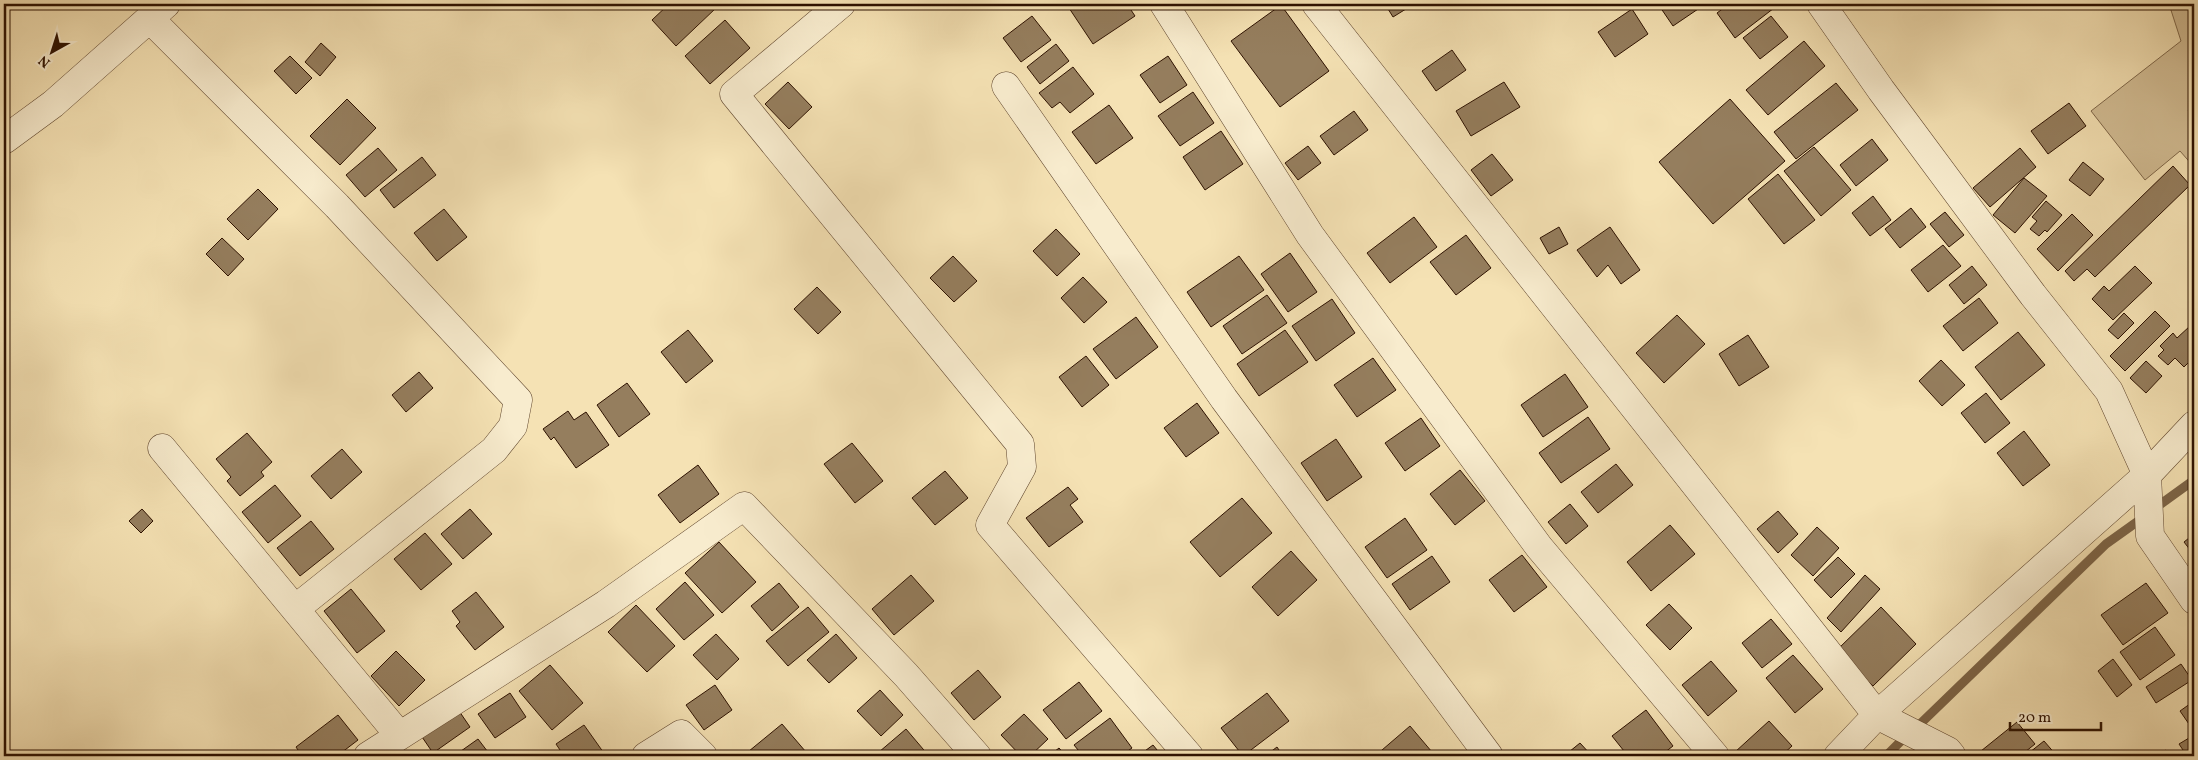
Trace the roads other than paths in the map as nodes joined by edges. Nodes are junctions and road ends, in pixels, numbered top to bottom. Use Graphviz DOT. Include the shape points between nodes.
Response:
graph roads {
  1 [pos="841,4"];
  2 [pos="1164,4"];
  3 [pos="1316,4"];
  4 [pos="1821,4"];
  5 [pos="158,11"];
  6 [pos="1006,86"];
  7 [pos="4,140"];
  8 [pos="2194,425"];
  9 [pos="162,448"];
  10 [pos="2147,475"];
  11 [pos="2194,600"];
  12 [pos="295,609"];
  13 [pos="1877,716"];
  14 [pos="399,735"];
  15 [pos="368,756"];
  16 [pos="646,756"];
  17 [pos="703,756"];
  18 [pos="977,756"];
  19 [pos="1189,756"];
  20 [pos="1489,756"];
  21 [pos="1715,756"];
  22 [pos="1838,756"];
  23 [pos="1952,756"];
  1 -- 19 [label="street" via="734,94 1020,444 1022,467 990,525"];
  2 -- 21 [label="street" via="1310,235 1521,523"];
  3 -- 13 [label="street"];
  4 -- 10 [label="street" via="2027,287 2109,391"];
  5 -- 7 [label="street" via="53,104"];
  5 -- 12 [label="street" via="518,400 513,426 494,450"];
  6 -- 20 [label="street" via="1224,399"];
  8 -- 10 [label="street"];
  9 -- 12 [label="street"];
  10 -- 11 [label="street" via="2150,536"];
  10 -- 13 [label="street"];
  12 -- 14 [label="street"];
  13 -- 22 [label="street"];
  13 -- 23 [label="street" via="1948,751"];
  14 -- 15 [label="street"];
  14 -- 18 [label="street" via="606,604 744,506 906,675"];
  16 -- 17 [label="street" via="681,734"];
}
